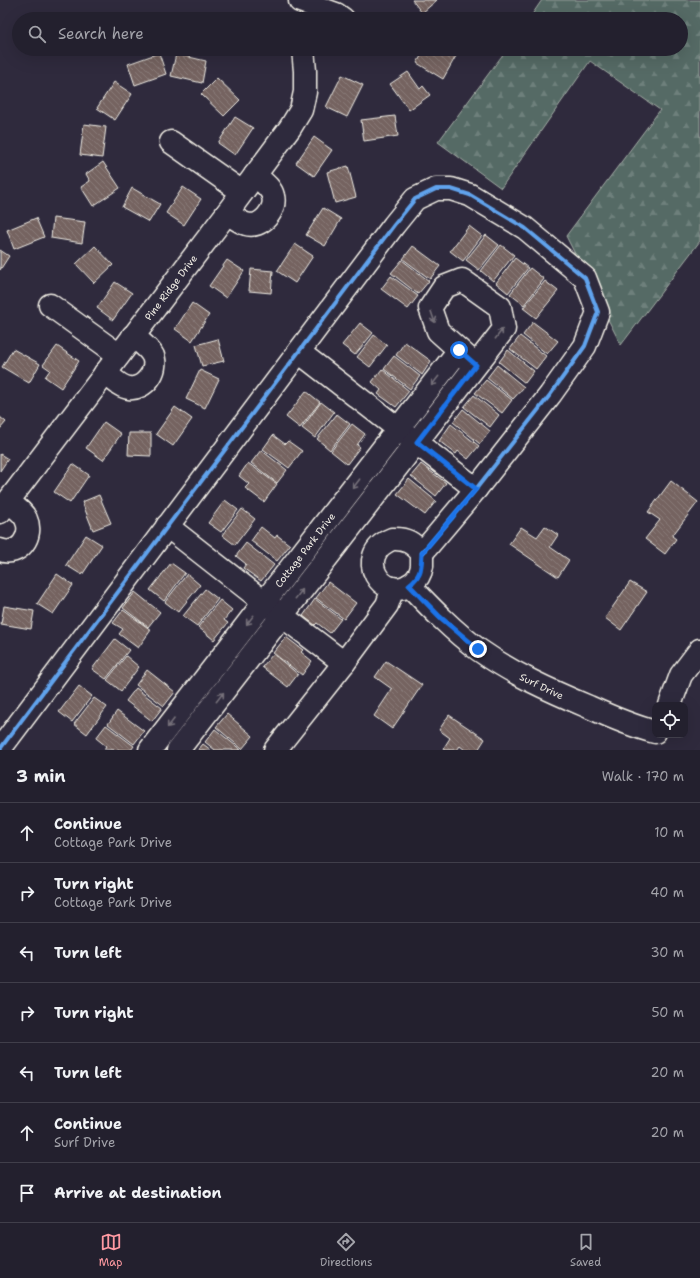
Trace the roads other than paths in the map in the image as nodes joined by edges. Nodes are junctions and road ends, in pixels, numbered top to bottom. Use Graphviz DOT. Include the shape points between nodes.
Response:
graph roads {
  1 [pos="300,7"];
  2 [pos="326,12"];
  3 [pos="304,56"];
  4 [pos="171,142"];
  5 [pos="248,183"];
  6 [pos="227,213"];
  7 [pos="50,305"];
  8 [pos="133,336"];
  9 [pos="459,350"];
  10 [pos="299,352"];
  11 [pos="119,355"];
  12 [pos="476,365"];
  13 [pos="105,374"];
  14 [pos="398,428"];
  15 [pos="417,442"];
  16 [pos="476,489"];
  17 [pos="4,507"];
  18 [pos="167,526"];
  19 [pos="0,550"];
  20 [pos="422,553"];
  21 [pos="401,587"];
  22 [pos="264,602"];
  23 [pos="283,616"];
  24 [pos="700,650"];
  25 [pos="344,663"];
  26 [pos="671,702"];
  27 [pos="652,731"];
  28 [pos="657,738"];
  29 [pos="0,749"];
  30 [pos="150,750"];
  31 [pos="178,750"];
  32 [pos="275,750"];
  33 [pos="655,750"];
  1 -- 2 [label="street"];
  3 -- 5 [label="street, Pine Ridge Drive" via="305,92 300,110 290,128"];
  4 -- 5 [label="street"];
  5 -- 6 [label="street, Pine Ridge Drive"];
  5 -- 6 [label="street" via="268,186 273,194 274,203 266,219 253,225 246,224"];
  6 -- 8 [label="street, Pine Ridge Drive"];
  7 -- 11 [label="street"];
  8 -- 11 [label="street, Pine Ridge Drive"];
  8 -- 13 [label="street" via="152,355 155,363 149,378 134,389 126,388"];
  9 -- 12 [label="street"];
  12 -- 9 [label="street, one-way" via="504,329 500,307 462,280 444,287 430,308 438,331"];
  9 -- 14 [label="street, Cottage Park Drive, one-way"];
  10 -- 14 [label="street"];
  10 -- 16 [label="street" via="415,199 436,189 451,189 470,194 525,228 585,278 598,312 585,346"];
  10 -- 18 [label="street"];
  11 -- 13 [label="street, Pine Ridge Drive"];
  12 -- 15 [label="street"];
  13 -- 17 [label="street, Pine Ridge Drive"];
  14 -- 15 [label="street"];
  14 -- 22 [label="street, Cottage Park Drive, one-way"];
  15 -- 16 [label="street"];
  23 -- 15 [label="street, one-way"];
  16 -- 20 [label="street"];
  17 -- 19 [label="street" via="25,516 29,532 19,548 12,552"];
  18 -- 22 [label="street"];
  18 -- 29 [label="street"];
  20 -- 21 [label="street" via="420,574 416,580"];
  20 -- 21 [label="street" via="414,545 400,538 384,542 377,548 372,564 378,580 385,585"];
  21 -- 25 [label="street"];
  21 -- 27 [label="street, Surf Drive" via="478,649 518,675 637,728"];
  22 -- 23 [label="street"];
  22 -- 30 [label="street, Cottage Park Drive, one-way"];
  23 -- 25 [label="street"];
  31 -- 23 [label="street, one-way"];
  24 -- 26 [label="street" via="681,675"];
  25 -- 32 [label="street"];
  28 -- 33 [label="street"];
}
